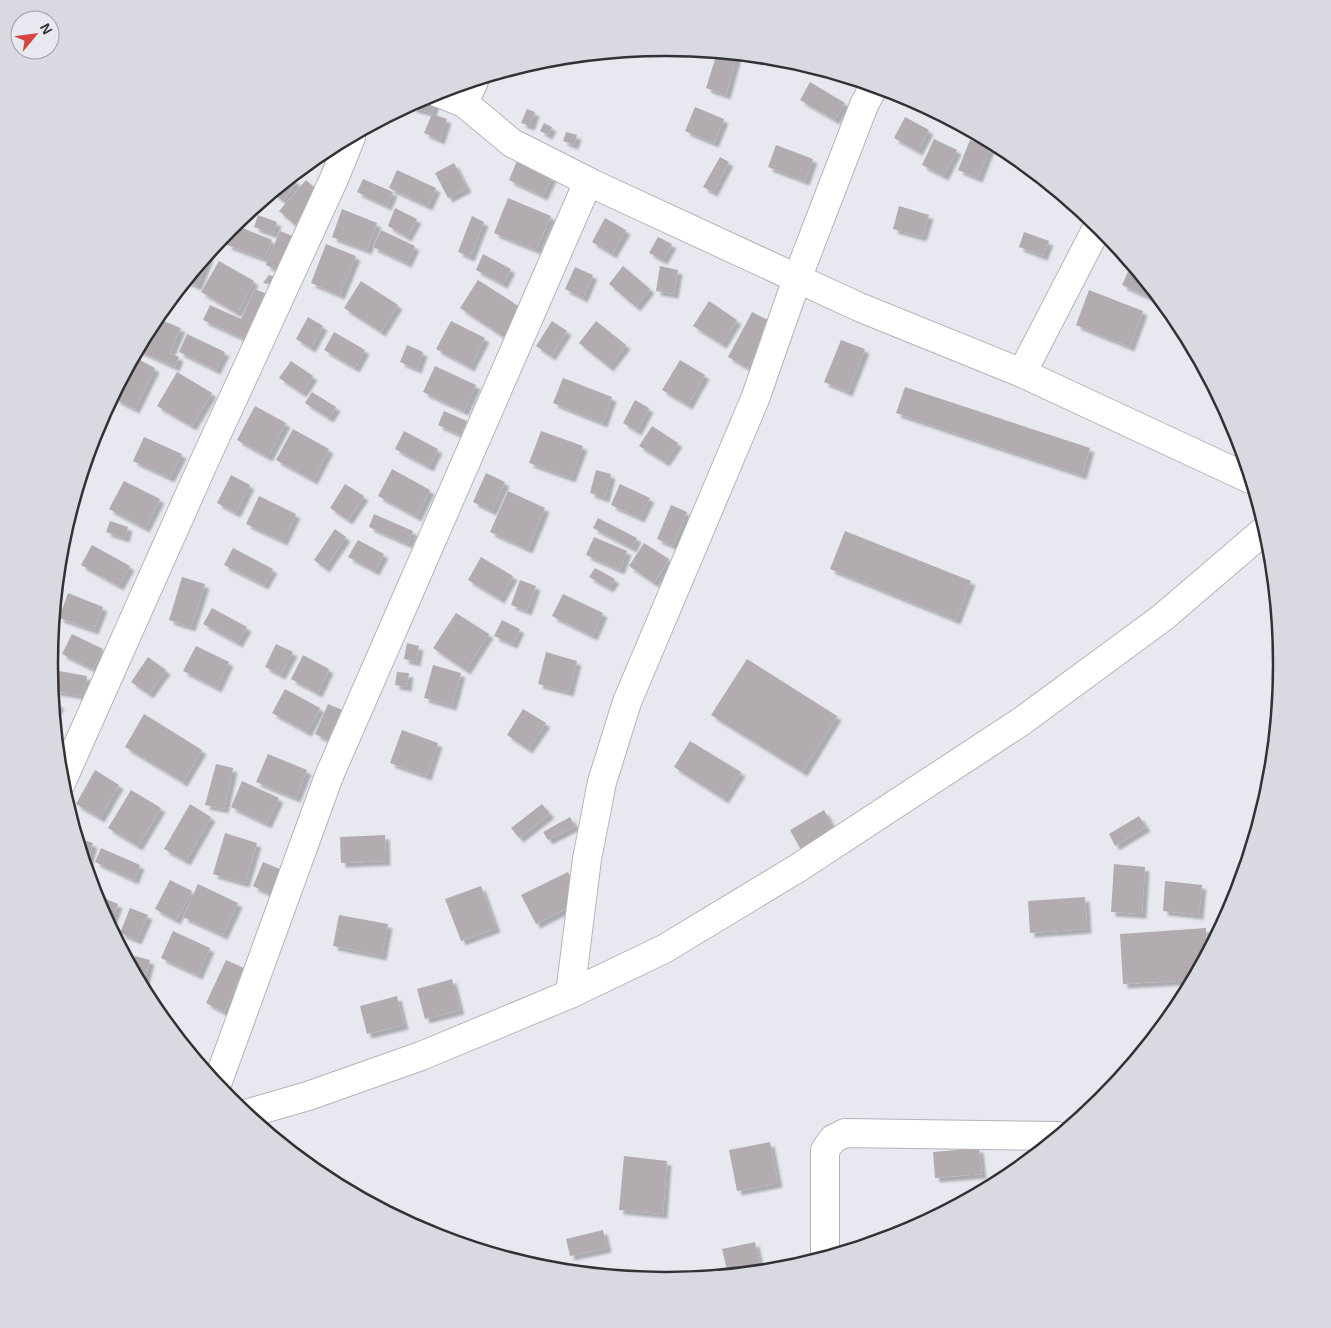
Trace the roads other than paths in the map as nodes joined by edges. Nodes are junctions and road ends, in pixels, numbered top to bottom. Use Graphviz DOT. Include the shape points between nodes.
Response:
graph roads {
  1 [pos="469,92"];
  2 [pos="871,93"];
  3 [pos="347,147"];
  4 [pos="588,182"];
  5 [pos="1094,233"];
  6 [pos="797,279"];
  7 [pos="1022,373"];
  8 [pos="1243,476"];
  9 [pos="1260,535"];
  10 [pos="67,770"];
  11 [pos="570,994"];
  12 [pos="220,1077"];
  13 [pos="255,1111"];
  14 [pos="1048,1136"];
  15 [pos="825,1250"];
  1 -- 4 [label="street" via="512,143"];
  2 -- 6 [label="street"];
  3 -- 10 [label="street"];
  4 -- 6 [label="street"];
  4 -- 12 [label="street" via="329,776"];
  5 -- 7 [label="street"];
  6 -- 7 [label="street"];
  6 -- 11 [label="street" via="755,399 627,702 602,782 587,859"];
  7 -- 8 [label="street"];
  9 -- 11 [label="street" via="1162,618 1022,722 781,878 664,949"];
  11 -- 13 [label="street" via="421,1056"];
  14 -- 15 [label="street" via="845,1133 834,1139 825,1150"];
}
